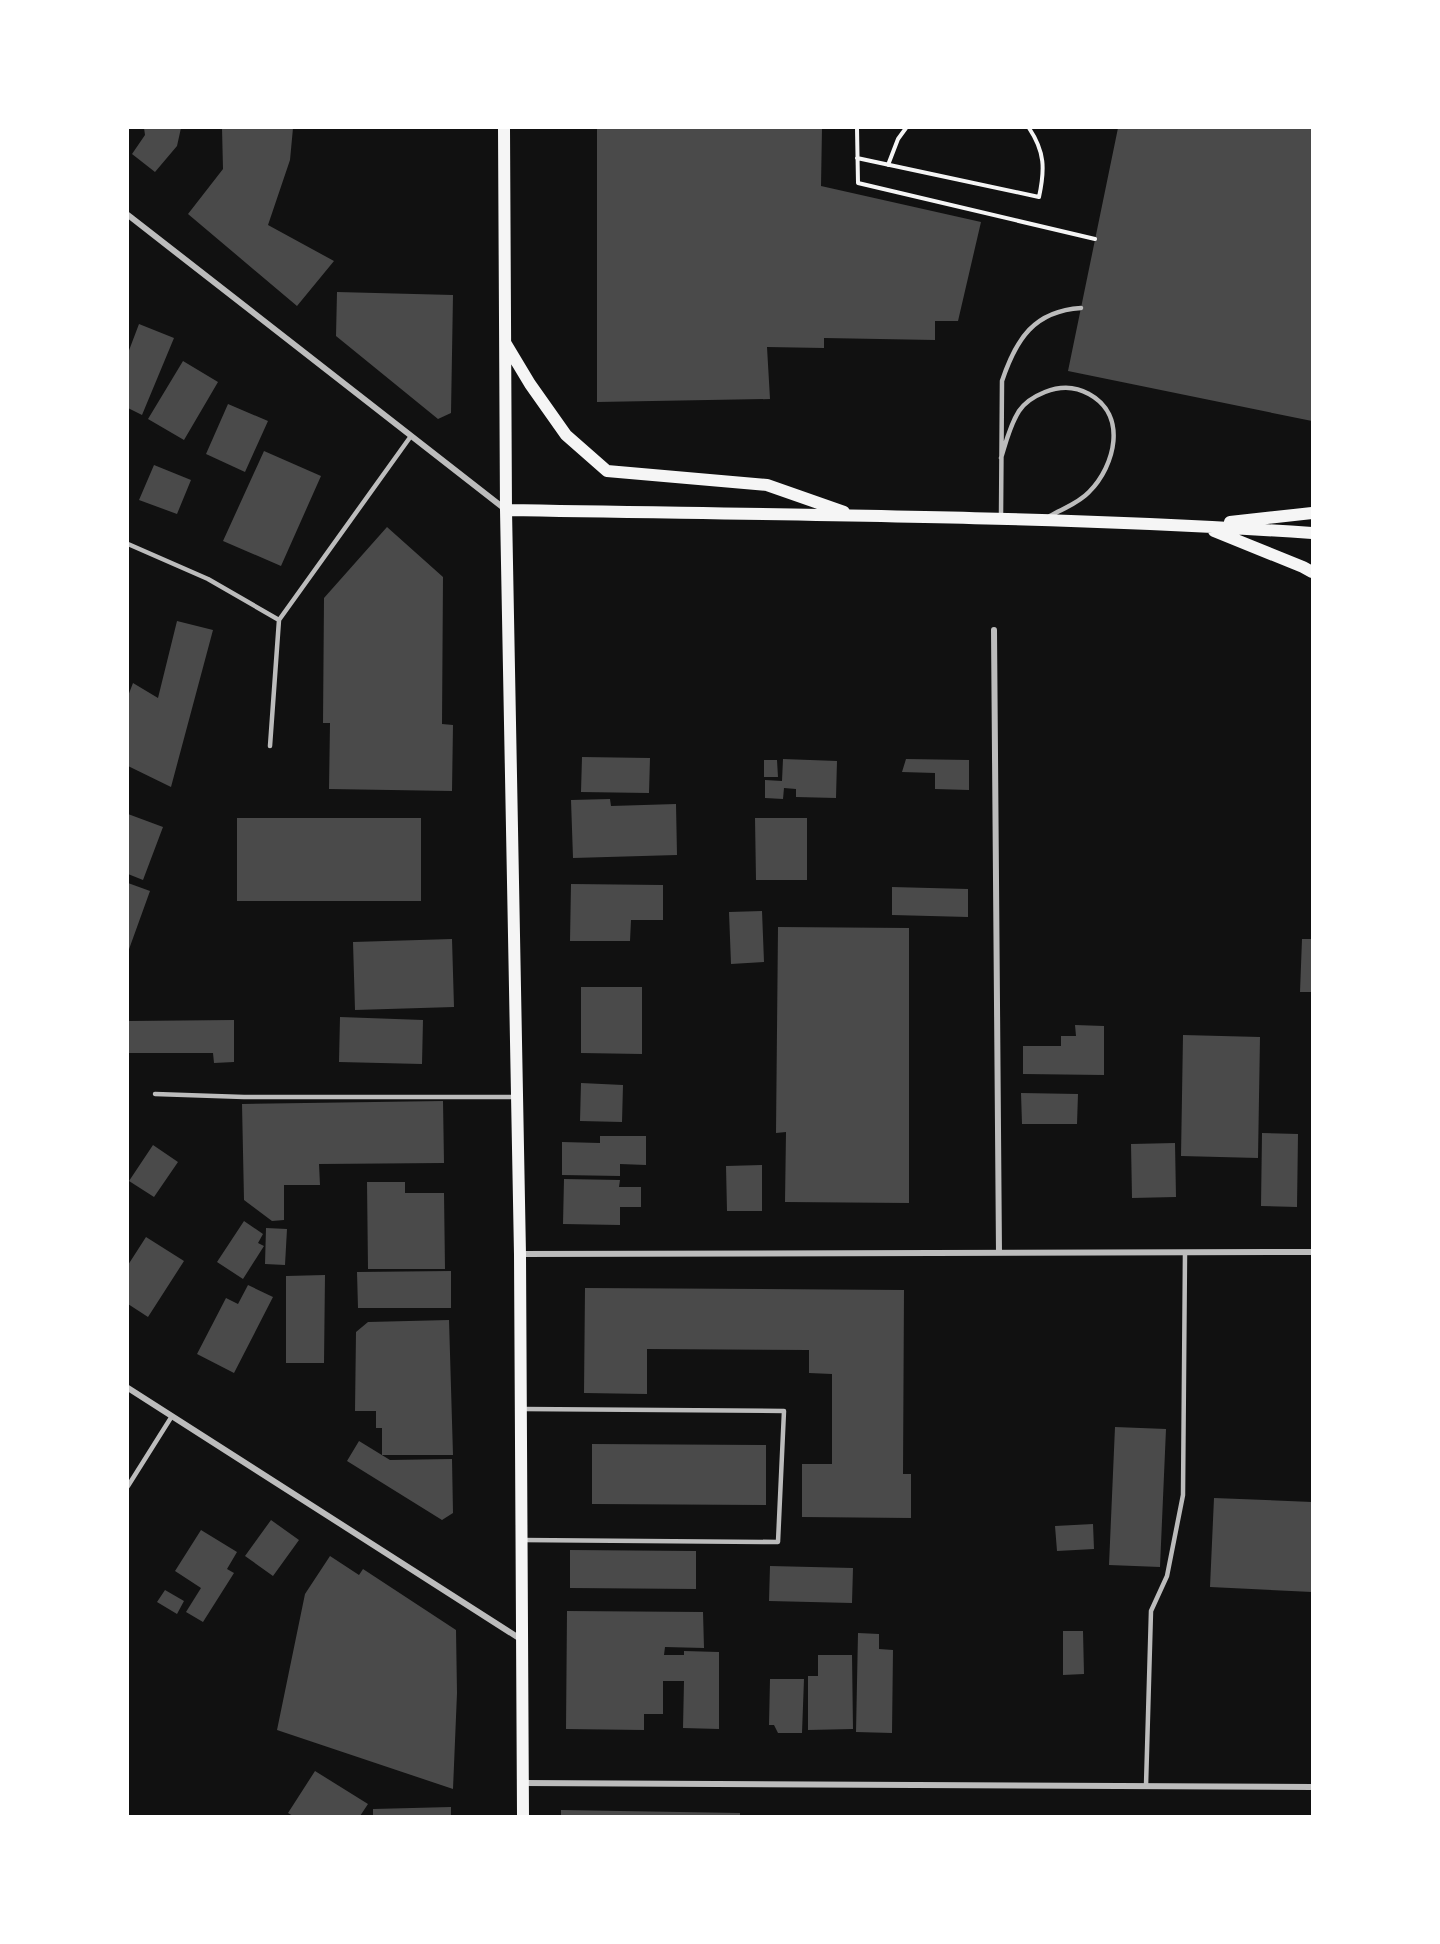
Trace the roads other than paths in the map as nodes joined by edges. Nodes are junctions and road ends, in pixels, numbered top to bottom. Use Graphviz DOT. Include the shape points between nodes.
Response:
graph roads {
  1 [pos="504,128"];
  2 [pos="128,215"];
  3 [pos="1081,308"];
  4 [pos="505,342"];
  5 [pos="411,436"];
  6 [pos="1001,458"];
  7 [pos="506,510"];
  8 [pos="1312,513"];
  9 [pos="857,517"];
  10 [pos="1000,520"];
  11 [pos="1043,521"];
  12 [pos="1202,526"];
  13 [pos="1312,533"];
  14 [pos="128,544"];
  15 [pos="1312,572"];
  16 [pos="279,620"];
  17 [pos="994,630"];
  18 [pos="270,746"];
  19 [pos="155,1094"];
  20 [pos="517,1097"];
  21 [pos="1185,1252"];
  22 [pos="1312,1252"];
  23 [pos="999,1253"];
  24 [pos="520,1254"];
  25 [pos="128,1388"];
  26 [pos="520,1409"];
  27 [pos="172,1416"];
  28 [pos="128,1486"];
  29 [pos="522,1540"];
  30 [pos="522,1640"];
  31 [pos="523,1782"];
  32 [pos="1146,1786"];
  33 [pos="1312,1787"];
  34 [pos="523,1816"];
  1 -- 4 [label="main road"];
  2 -- 5 [label="street"];
  3 -- 6 [label="lane" via="1057,311 1042,319 1017,345 1002,381"];
  4 -- 7 [label="main road"];
  4 -- 9 [label="main road" via="566,435 607,471 767,485"];
  5 -- 7 [label="street"];
  5 -- 16 [label="lane"];
  6 -- 10 [label="lane"];
  6 -- 11 [label="lane" via="1020,410 1035,396 1055,388 1079,388 1098,399 1110,415 1115,436 1103,476 1088,494"];
  7 -- 9 [label="main road"];
  7 -- 20 [label="main road"];
  8 -- 12 [label="main road"];
  9 -- 10 [label="main road"];
  10 -- 11 [label="main road"];
  11 -- 12 [label="main road"];
  12 -- 13 [label="main road"];
  12 -- 15 [label="main road"];
  14 -- 16 [label="lane" via="208,579"];
  16 -- 18 [label="lane"];
  17 -- 23 [label="street"];
  19 -- 20 [label="lane"];
  20 -- 24 [label="main road"];
  21 -- 22 [label="street"];
  21 -- 23 [label="street"];
  21 -- 32 [label="lane" via="1183,1495 1167,1576 1151,1611"];
  23 -- 24 [label="street"];
  24 -- 26 [label="main road"];
  25 -- 27 [label="street"];
  26 -- 29 [label="main road"];
  26 -- 29 [label="lane" via="784,1411 778,1542"];
  27 -- 28 [label="lane"];
  27 -- 30 [label="street"];
  29 -- 30 [label="main road"];
  30 -- 31 [label="main road"];
  31 -- 32 [label="street"];
  31 -- 34 [label="main road"];
  32 -- 33 [label="street"];
}
